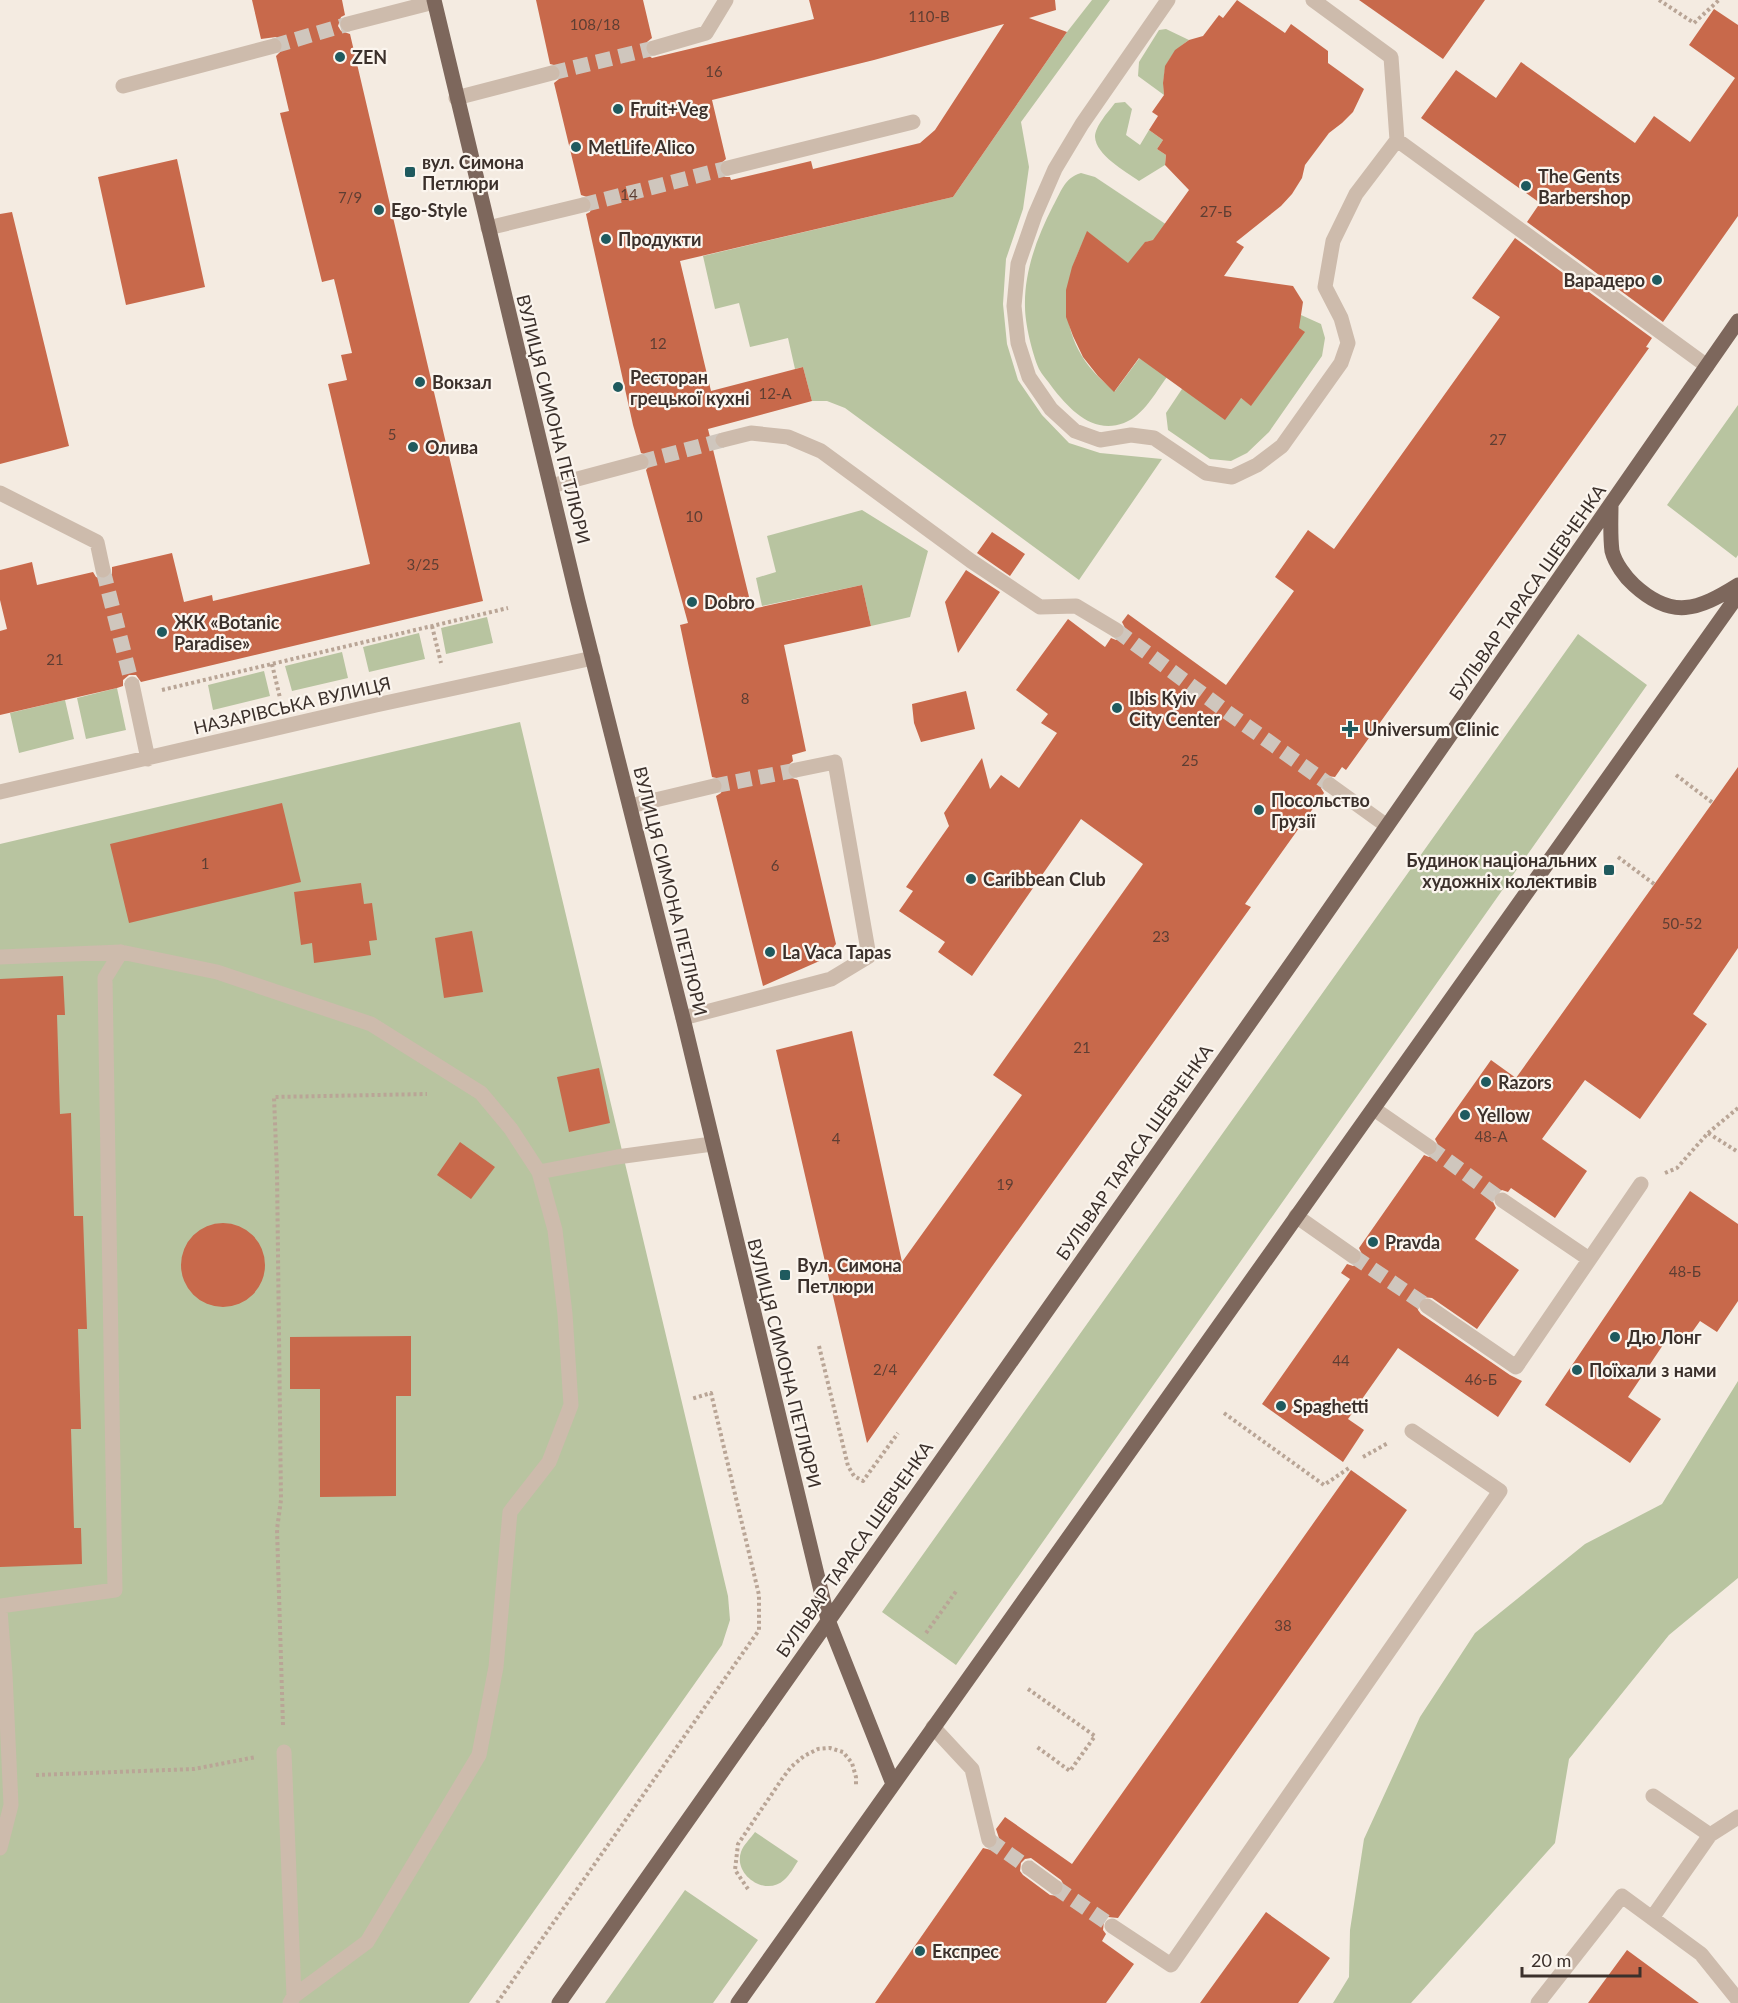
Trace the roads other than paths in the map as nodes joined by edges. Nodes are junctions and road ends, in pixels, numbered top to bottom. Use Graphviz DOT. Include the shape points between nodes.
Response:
graph roads {
  1 [pos="726,0"];
  2 [pos="1168,0"];
  3 [pos="1313,0"];
  4 [pos="434,1"];
  5 [pos="348,24"];
  6 [pos="274,46"];
  7 [pos="654,48"];
  8 [pos="552,73"];
  9 [pos="123,86"];
  10 [pos="456,98"];
  11 [pos="913,122"];
  12 [pos="1397,140"];
  13 [pos="728,168"];
  14 [pos="583,205"];
  15 [pos="488,228"];
  16 [pos="1738,321"];
  17 [pos="1707,366"];
  18 [pos="723,440"];
  19 [pos="641,462"];
  20 [pos="551,486"];
  21 [pos="0,492"];
  22 [pos="1611,504"];
  23 [pos="103,570"];
  24 [pos="1738,585"];
  25 [pos="1738,595"];
  26 [pos="1116,630"];
  27 [pos="593,658"];
  28 [pos="133,690"];
  29 [pos="148,759"];
  30 [pos="796,770"];
  31 [pos="1330,785"];
  32 [pos="714,786"];
  33 [pos="0,792"];
  34 [pos="630,806"];
  35 [pos="1387,826"];
  36 [pos="121,952"];
  37 [pos="0,957"];
  38 [pos="683,1018"];
  39 [pos="1374,1109"];
  40 [pos="712,1144"];
  41 [pos="1429,1147"];
  42 [pos="539,1172"];
  43 [pos="1641,1184"];
  44 [pos="1502,1200"];
  45 [pos="1296,1216"];
  46 [pos="1353,1256"];
  47 [pos="1589,1259"];
  48 [pos="1427,1306"];
  49 [pos="1412,1431"];
  50 [pos="0,1608"];
  51 [pos="828,1620"];
  52 [pos="933,1727"];
  53 [pos="284,1752"];
  54 [pos="893,1784"];
  55 [pos="1653,1796"];
  56 [pos="1738,1816"];
  57 [pos="1710,1835"];
  58 [pos="989,1840"];
  59 [pos="0,1848"];
  60 [pos="1029,1868"];
  61 [pos="1055,1887"];
  62 [pos="1652,1918"];
  63 [pos="1112,1926"];
  64 [pos="292,1999"];
  65 [pos="1738,2000"];
  66 [pos="559,2003"];
  67 [pos="738,2003"];
  68 [pos="1538,2003"];
  1 -- 7 [label="street" via="706,33"];
  2 -- 12 [label="street" via="1055,169 1018,264 1014,306 1018,343 1029,377 1051,409 1074,431 1100,440 1131,435 1154,438 1206,472 1232,477 1282,446 1341,363 1348,343 1341,318 1325,287 1334,241 1356,194"];
  3 -- 12 [label="street" via="1391,57"];
  4 -- 5 [label="street"];
  4 -- 10 [label="main road, ВУЛИЦЯ СИМОНА ПЕТЛЮРИ"];
  6 -- 9 [label="street"];
  8 -- 10 [label="street"];
  10 -- 15 [label="main road, ВУЛИЦЯ СИМОНА ПЕТЛЮРИ"];
  11 -- 13 [label="street"];
  12 -- 17 [label="street"];
  14 -- 15 [label="street"];
  15 -- 20 [label="main road, ВУЛИЦЯ СИМОНА ПЕТЛЮРИ"];
  16 -- 17 [label="main road, БУЛЬВАР ТАРАСА ШЕВЧЕНКА"];
  17 -- 22 [label="main road, БУЛЬВАР ТАРАСА ШЕВЧЕНКА"];
  18 -- 26 [label="street" via="751,434 788,437 821,451 1040,608 1076,606"];
  19 -- 20 [label="street"];
  20 -- 27 [label="main road, ВУЛИЦЯ СИМОНА ПЕТЛЮРИ"];
  21 -- 23 [label="street" via="97,542"];
  22 -- 24 [label="main road" via="1612,553 1626,577 1653,601 1670,608 1696,606"];
  22 -- 35 [label="main road, БУЛЬВАР ТАРАСА ШЕВЧЕНКА"];
  25 -- 39 [label="main road"];
  27 -- 29 [label="street, НАЗАРІВСЬКА ВУЛИЦЯ"];
  27 -- 34 [label="main road, ВУЛИЦЯ СИМОНА ПЕТЛЮРИ"];
  28 -- 29 [label="street"];
  29 -- 33 [label="street, НАЗАРІВСЬКА ВУЛИЦЯ"];
  30 -- 38 [label="street" via="835,762 869,956 831,979"];
  31 -- 35 [label="street"];
  32 -- 34 [label="street"];
  34 -- 38 [label="main road, ВУЛИЦЯ СИМОНА ПЕТЛЮРИ"];
  35 -- 51 [label="main road, БУЛЬВАР ТАРАСА ШЕВЧЕНКА"];
  36 -- 37 [label="street"];
  36 -- 42 [label="street" via="217,972 371,1024 482,1093"];
  36 -- 50 [label="street" via="105,978 115,1590"];
  38 -- 40 [label="main road, ВУЛИЦЯ СИМОНА ПЕТЛЮРИ"];
  39 -- 41 [label="street"];
  39 -- 45 [label="main road"];
  40 -- 42 [label="street" via="617,1156"];
  40 -- 51 [label="main road, ВУЛИЦЯ СИМОНА ПЕТЛЮРИ"];
  42 -- 64 [label="street" via="555,1230 572,1405 549,1462 510,1512 496,1667 479,1755 367,1942"];
  43 -- 47 [label="street"];
  44 -- 47 [label="street"];
  45 -- 46 [label="street"];
  45 -- 52 [label="main road"];
  47 -- 48 [label="street" via="1516,1367"];
  49 -- 63 [label="street" via="1500,1491 1171,1965"];
  50 -- 59 [label="street" via="11,1805"];
  51 -- 54 [label="main road, ВУЛИЦЯ СИМОНА ПЕТЛЮРИ"];
  51 -- 66 [label="main road, БУЛЬВАР ТАРАСА ШЕВЧЕНКА"];
  52 -- 54 [label="main road"];
  52 -- 58 [label="street" via="972,1769"];
  53 -- 64 [label="street"];
  54 -- 67 [label="main road"];
  55 -- 57 [label="street"];
  56 -- 57 [label="street"];
  57 -- 62 [label="street"];
  60 -- 61 [label="street"];
  62 -- 65 [label="street" via="1701,1954"];
  62 -- 68 [label="street" via="1622,1896"];
}
